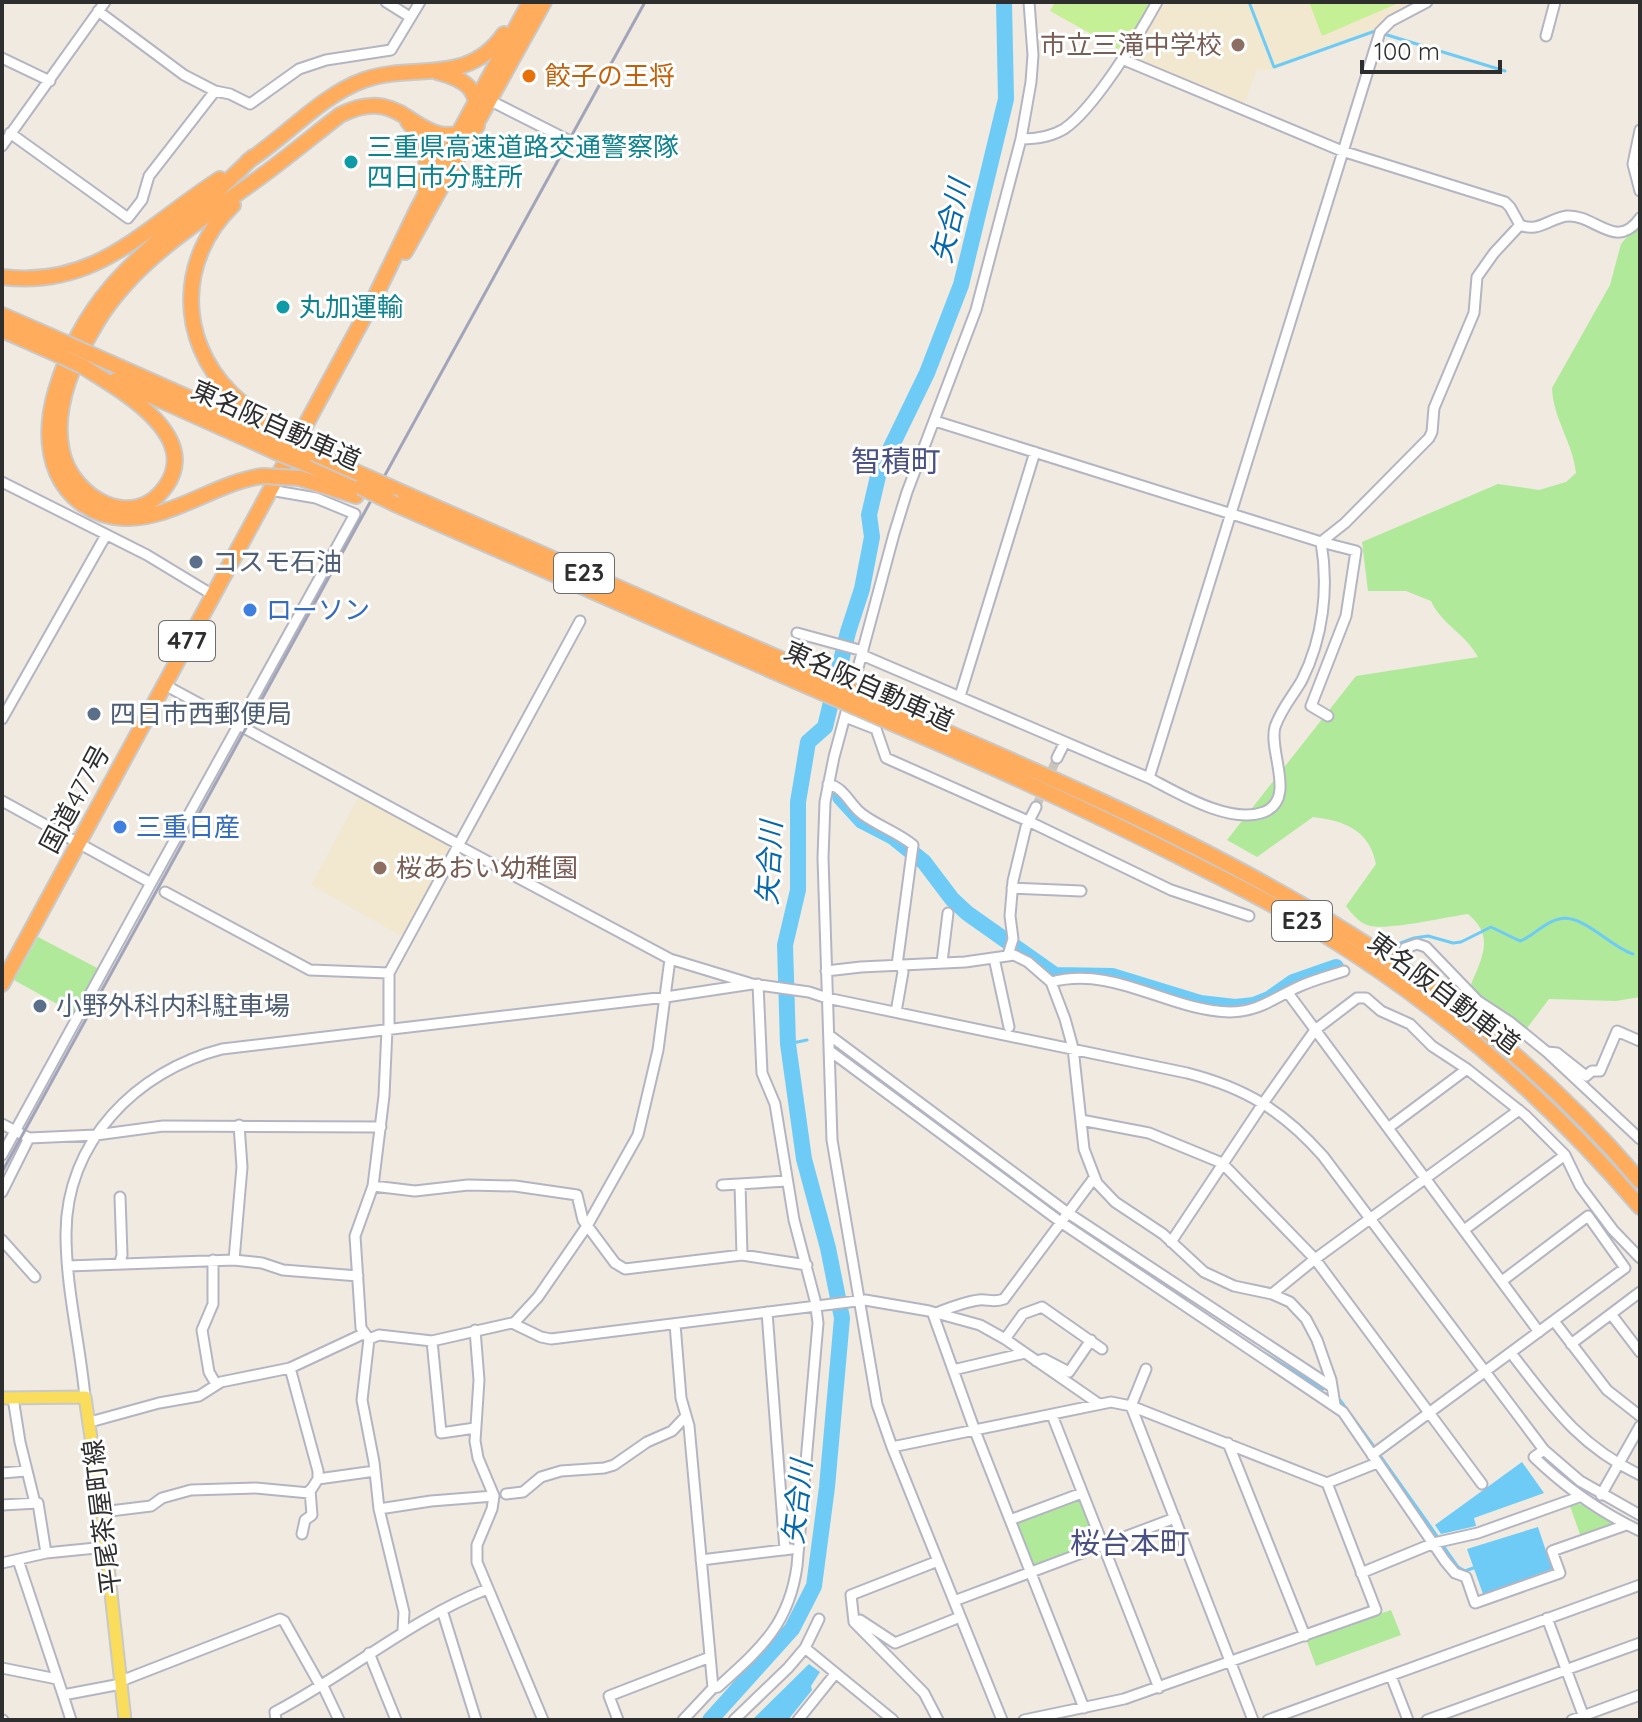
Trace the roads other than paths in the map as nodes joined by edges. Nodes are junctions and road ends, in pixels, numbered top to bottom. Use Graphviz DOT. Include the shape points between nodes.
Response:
graph roads {
  1 [pos="105,2"];
  2 [pos="386,2"];
  3 [pos="420,2"];
  4 [pos="529,2"];
  5 [pos="544,2"];
  6 [pos="1029,2"];
  7 [pos="1157,2"];
  8 [pos="1427,2"];
  9 [pos="1555,2"];
  10 [pos="98,11"];
  11 [pos="410,17"];
  12 [pos="1546,36"];
  13 [pos="2,58"];
  14 [pos="1122,59"];
  15 [pos="437,72"];
  16 [pos="50,81"];
  17 [pos="215,91"];
  18 [pos="482,99"];
  19 [pos="381,105"];
  20 [pos="477,126"];
  21 [pos="1640,130"];
  22 [pos="10,133"];
  23 [pos="456,136"];
  24 [pos="1021,139"];
  25 [pos="570,141"];
  26 [pos="2,146"];
  27 [pos="1342,151"];
  28 [pos="253,157"];
  29 [pos="265,175"];
  30 [pos="1640,191"];
  31 [pos="418,208"];
  32 [pos="1640,218"];
  33 [pos="1520,225"];
  34 [pos="2,277"];
  35 [pos="374,299"];
  36 [pos="2,315"];
  37 [pos="2,330"];
  38 [pos="63,350"];
  39 [pos="85,359"];
  40 [pos="935,421"];
  41 [pos="282,441"];
  42 [pos="1035,452"];
  43 [pos="2,482"];
  44 [pos="267,483"];
  45 [pos="361,487"];
  46 [pos="1231,513"];
  47 [pos="106,535"];
  48 [pos="1321,542"];
  49 [pos="213,595"];
  50 [pos="580,621"];
  51 [pos="797,633"];
  52 [pos="861,652"];
  53 [pos="1310,658"];
  54 [pos="1328,663"];
  55 [pos="775,664"];
  56 [pos="163,684"];
  57 [pos="960,696"];
  58 [pos="1328,716"];
  59 [pos="845,717"];
  60 [pos="2,719"];
  61 [pos="903,721"];
  62 [pos="239,724"];
  63 [pos="1065,742"];
  64 [pos="1057,758"];
  65 [pos="1149,778"];
  66 [pos="828,784"];
  67 [pos="2,801"];
  68 [pos="1036,807"];
  69 [pos="1028,821"];
  70 [pos="79,843"];
  71 [pos="458,844"];
  72 [pos="151,883"];
  73 [pos="1012,888"];
  74 [pos="1081,891"];
  75 [pos="165,892"];
  76 [pos="948,913"];
  77 [pos="1249,916"];
  78 [pos="1009,948"];
  79 [pos="1405,948"];
  80 [pos="994,958"];
  81 [pos="670,959"];
  82 [pos="942,962"];
  83 [pos="899,965"];
  84 [pos="826,971"];
  85 [pos="1344,971"];
  86 [pos="389,973"];
  87 [pos="1051,982"];
  88 [pos="2,984"];
  89 [pos="755,984"];
  90 [pos="1288,993"];
  91 [pos="666,997"];
  92 [pos="827,998"];
  93 [pos="896,1012"];
  94 [pos="1009,1027"];
  95 [pos="388,1029"];
  96 [pos="1315,1030"];
  97 [pos="829,1035"];
  98 [pos="1640,1041"];
  99 [pos="1073,1048"];
  100 [pos="830,1051"];
  101 [pos="1547,1052"];
  102 [pos="1467,1069"];
  103 [pos="1264,1102"];
  104 [pos="1519,1110"];
  105 [pos="1081,1120"];
  106 [pos="2,1124"];
  107 [pos="239,1125"];
  108 [pos="381,1127"];
  109 [pos="1388,1128"];
  110 [pos="15,1131"];
  111 [pos="96,1135"];
  112 [pos="29,1138"];
  113 [pos="1640,1139"];
  114 [pos="2,1155"];
  115 [pos="1565,1155"];
  116 [pos="1222,1163"];
  117 [pos="1094,1178"];
  118 [pos="1426,1179"];
  119 [pos="787,1181"];
  120 [pos="1640,1181"];
  121 [pos="740,1184"];
  122 [pos="722,1185"];
  123 [pos="373,1186"];
  124 [pos="2,1192"];
  125 [pos="120,1197"];
  126 [pos="1640,1207"];
  127 [pos="1065,1217"];
  128 [pos="1371,1220"];
  129 [pos="587,1226"];
  130 [pos="1464,1230"];
  131 [pos="2,1240"];
  132 [pos="1171,1242"];
  133 [pos="742,1255"];
  134 [pos="1640,1258"];
  135 [pos="1315,1259"];
  136 [pos="213,1260"];
  137 [pos="234,1260"];
  138 [pos="120,1262"];
  139 [pos="807,1265"];
  140 [pos="68,1266"];
  141 [pos="358,1276"];
  142 [pos="35,1277"];
  143 [pos="1502,1281"];
  144 [pos="1640,1292"];
  145 [pos="1272,1294"];
  146 [pos="856,1301"];
  147 [pos="818,1306"];
  148 [pos="767,1312"];
  149 [pos="933,1314"];
  150 [pos="1611,1314"];
  151 [pos="1554,1321"];
  152 [pos="514,1323"];
  153 [pos="675,1324"];
  154 [pos="475,1330"];
  155 [pos="1539,1332"];
  156 [pos="366,1337"];
  157 [pos="1005,1339"];
  158 [pos="1091,1340"];
  159 [pos="432,1341"];
  160 [pos="1571,1344"];
  161 [pos="1102,1349"];
  162 [pos="1640,1352"];
  163 [pos="1025,1353"];
  164 [pos="1511,1353"];
  165 [pos="1036,1361"];
  166 [pos="290,1368"];
  167 [pos="1146,1369"];
  168 [pos="953,1370"];
  169 [pos="1484,1373"];
  170 [pos="216,1384"];
  171 [pos="1332,1387"];
  172 [pos="85,1397"];
  173 [pos="8,1398"];
  174 [pos="1099,1404"];
  175 [pos="1335,1405"];
  176 [pos="1131,1406"];
  177 [pos="1430,1412"];
  178 [pos="1052,1415"];
  179 [pos="686,1416"];
  180 [pos="1640,1416"];
  181 [pos="90,1422"];
  182 [pos="1640,1426"];
  183 [pos="475,1428"];
  184 [pos="975,1431"];
  185 [pos="1228,1443"];
  186 [pos="892,1447"];
  187 [pos="1544,1450"];
  188 [pos="1375,1457"];
  189 [pos="1618,1465"];
  190 [pos="26,1471"];
  191 [pos="375,1471"];
  192 [pos="2,1473"];
  193 [pos="1640,1475"];
  194 [pos="318,1479"];
  195 [pos="1327,1483"];
  196 [pos="1482,1484"];
  197 [pos="310,1490"];
  198 [pos="1082,1493"];
  199 [pos="506,1494"];
  200 [pos="1601,1495"];
  201 [pos="494,1496"];
  202 [pos="1579,1497"];
  203 [pos="35,1503"];
  204 [pos="2,1505"];
  205 [pos="379,1509"];
  206 [pos="102,1512"];
  207 [pos="1640,1515"];
  208 [pos="1175,1518"];
  209 [pos="1010,1520"];
  210 [pos="1626,1525"];
  211 [pos="1640,1531"];
  212 [pos="302,1534"];
  213 [pos="1434,1543"];
  214 [pos="1103,1546"];
  215 [pos="106,1547"];
  216 [pos="799,1548"];
  217 [pos="785,1550"];
  218 [pos="46,1553"];
  219 [pos="18,1560"];
  220 [pos="701,1560"];
  221 [pos="938,1561"];
  222 [pos="2,1563"];
  223 [pos="1030,1572"];
  224 [pos="1361,1573"];
  225 [pos="1640,1585"];
  226 [pos="487,1589"];
  227 [pos="954,1601"];
  228 [pos="442,1610"];
  229 [pos="960,1617"];
  230 [pos="1547,1618"];
  231 [pos="819,1619"];
  232 [pos="857,1626"];
  233 [pos="403,1630"];
  234 [pos="1305,1636"];
  235 [pos="1640,1643"];
  236 [pos="805,1648"];
  237 [pos="369,1653"];
  238 [pos="710,1657"];
  239 [pos="1231,1662"];
  240 [pos="3,1665"];
  241 [pos="1566,1669"];
  242 [pos="835,1674"];
  243 [pos="1391,1676"];
  244 [pos="57,1679"];
  245 [pos="121,1682"];
  246 [pos="321,1684"];
  247 [pos="713,1688"];
  248 [pos="1159,1688"];
  249 [pos="63,1695"];
  250 [pos="1640,1695"];
  251 [pos="1084,1708"];
  252 [pos="803,1718"];
  253 [pos="1584,1718"];
  254 [pos="71,1720"];
  255 [pos="125,1720"];
  256 [pos="276,1720"];
  257 [pos="339,1720"];
  258 [pos="396,1720"];
  259 [pos="476,1720"];
  260 [pos="543,1720"];
  261 [pos="618,1720"];
  262 [pos="683,1720"];
  263 [pos="734,1720"];
  264 [pos="893,1720"];
  265 [pos="938,1720"];
  266 [pos="1002,1720"];
  267 [pos="1024,1720"];
  268 [pos="1253,1720"];
  269 [pos="1268,1720"];
  270 [pos="1408,1720"];
  271 [pos="1427,1720"];
  272 [pos="1572,1720"];
  1 -- 10 [label="street"];
  2 -- 11 [label="street"];
  3 -- 11 [label="street"];
  4 -- 15 [label="highway" via="489,52"];
  4 -- 18 [label="highway, 国道477号 / 477"];
  5 -- 18 [label="highway, 国道477号 / 477"];
  6 -- 24 [label="street" via="1033,55"];
  7 -- 14 [label="street"];
  8 -- 27 [label="street" via="1380,32"];
  9 -- 12 [label="street"];
  10 -- 16 [label="street"];
  10 -- 17 [label="street" via="184,75"];
  11 -- 17 [label="street" via="391,50 299,69 250,104"];
  13 -- 16 [label="street"];
  14 -- 24 [label="street" via="1066,128"];
  14 -- 27 [label="street"];
  15 -- 18 [label="highway" via="467,83"];
  15 -- 28 [label="highway" via="399,72 362,81"];
  16 -- 22 [label="street"];
  17 -- 22 [label="street" via="149,176 142,200 128,218"];
  18 -- 20 [label="highway"];
  18 -- 23 [label="highway, 国道477号 / 477"];
  18 -- 25 [label="street"];
  19 -- 23 [label="highway" via="430,132"];
  19 -- 29 [label="highway" via="360,106 340,115"];
  19 -- 31 [label="highway" via="410,124 423,143 427,173"];
  20 -- 23 [label="highway"];
  20 -- 35 [label="highway, 国道477号 / 477"];
  21 -- 30 [label="street" via="1633,164"];
  22 -- 26 [label="street"];
  23 -- 31 [label="highway, 国道477号 / 477"];
  24 -- 40 [label="street" via="976,310"];
  27 -- 33 [label="street" via="1505,202"];
  27 -- 46 [label="street"];
  28 -- 34 [label="highway" via="94,265 47,278"];
  28 -- 44 [label="highway" via="126,268 99,300 62,371 50,440 55,468 69,492 89,509 113,517 155,514 226,484"];
  29 -- 39 [label="highway" via="137,272 94,327 72,375 60,437 71,476 85,493 106,504 131,507 150,500 172,475 173,452 165,431"];
  29 -- 41 [label="highway" via="221,216 205,240 194,268 190,311 197,341 220,381"];
  31 -- 35 [label="highway, 国道477号 / 477"];
  32 -- 33 [label="street" via="1626,232 1570,216 1534,228"];
  33 -- 48 [label="street" via="1477,277 1474,313 1434,408 1429,438"];
  35 -- 44 [label="highway, 国道477号 / 477"];
  36 -- 38 [label="highway, 東名阪自動車道"];
  37 -- 38 [label="highway, 東名阪自動車道"];
  38 -- 39 [label="highway, 東名阪自動車道, bridge"];
  39 -- 41 [label="highway, 東名阪自動車道"];
  40 -- 42 [label="street"];
  40 -- 52 [label="street" via="907,492"];
  41 -- 45 [label="highway, 東名阪自動車道, bridge"];
  41 -- 45 [label="highway, 東名阪自動車道, bridge" via="304,463"];
  42 -- 46 [label="street"];
  42 -- 57 [label="street"];
  43 -- 47 [label="street"];
  44 -- 45 [label="highway, bridge" via="299,478"];
  44 -- 49 [label="highway, 国道477号 / 477"];
  44 -- 62 [label="street" via="355,514"];
  45 -- 55 [label="highway, 東名阪自動車道 / E23" via="393,507"];
  45 -- 55 [label="highway, 東名阪自動車道 / E23, bridge" via="392,488"];
  46 -- 48 [label="street"];
  46 -- 65 [label="street"];
  47 -- 49 [label="street"];
  47 -- 60 [label="street"];
  48 -- 53 [label="street" via="1324,618"];
  48 -- 54 [label="street" via="1356,551 1346,616"];
  49 -- 56 [label="highway, 国道477号 / 477"];
  50 -- 71 [label="street"];
  51 -- 52 [label="street"];
  52 -- 57 [label="street"];
  52 -- 59 [label="street"];
  53 -- 54 [label="street"];
  53 -- 65 [label="street" via="1275,727 1281,780 1269,809 1250,814 1216,810"];
  54 -- 58 [label="street" via="1311,706"];
  55 -- 61 [label="highway, 東名阪自動車道 / E23, bridge"];
  56 -- 62 [label="street"];
  56 -- 70 [label="highway, 国道477号 / 477"];
  57 -- 63 [label="street"];
  59 -- 66 [label="street"];
  59 -- 69 [label="street" via="876,729 886,758"];
  61 -- 120 [label="highway, 東名阪自動車道 / E23" via="1027,767 1206,851 1343,927 1446,998 1524,1062"];
  61 -- 126 [label="highway, 東名阪自動車道 / E23" via="1133,833 1325,935 1420,1000 1508,1071"];
  62 -- 71 [label="street"];
  62 -- 72 [label="street"];
  63 -- 64 [label="street"];
  63 -- 65 [label="street"];
  66 -- 83 [label="street" via="913,845"];
  66 -- 84 [label="street" via="823,827"];
  67 -- 70 [label="street"];
  68 -- 69 [label="street"];
  69 -- 73 [label="street"];
  69 -- 77 [label="street" via="1137,876"];
  70 -- 72 [label="street"];
  70 -- 88 [label="highway, 国道477号 / 477"];
  71 -- 81 [label="street"];
  71 -- 86 [label="street"];
  72 -- 110 [label="street"];
  73 -- 74 [label="street"];
  73 -- 78 [label="street"];
  75 -- 86 [label="street" via="310,970"];
  76 -- 82 [label="street"];
  78 -- 80 [label="street"];
  78 -- 87 [label="street"];
  79 -- 101 [label="street" via="1426,947 1478,1001"];
  80 -- 82 [label="street"];
  80 -- 94 [label="street"];
  81 -- 89 [label="street"];
  81 -- 91 [label="street"];
  82 -- 83 [label="street"];
  83 -- 84 [label="street"];
  83 -- 93 [label="street" via="903,972"];
  84 -- 92 [label="street"];
  85 -- 90 [label="street"];
  86 -- 95 [label="street"];
  87 -- 90 [label="street" via="1110,981 1202,1009 1232,1012 1255,1010"];
  87 -- 99 [label="street"];
  89 -- 91 [label="street"];
  89 -- 92 [label="street"];
  89 -- 119 [label="street" via="762,1073 775,1104"];
  90 -- 96 [label="street"];
  91 -- 95 [label="street"];
  91 -- 129 [label="street" via="638,1135"];
  92 -- 93 [label="street"];
  92 -- 97 [label="street"];
  93 -- 99 [label="street"];
  95 -- 108 [label="street"];
  95 -- 111 [label="street" via="196,1056 141,1086"];
  96 -- 102 [label="street" via="1357,998 1366,998 1410,1024"];
  96 -- 103 [label="street"];
  96 -- 109 [label="street"];
  97 -- 100 [label="street"];
  97 -- 127 [label="street"];
  98 -- 101 [label="street" via="1617,1031 1600,1071 1586,1076 1557,1053"];
  99 -- 103 [label="street" via="1203,1077"];
  99 -- 105 [label="street"];
  100 -- 127 [label="street"];
  100 -- 146 [label="street" via="832,1140"];
  101 -- 113 [label="street"];
  102 -- 104 [label="street"];
  102 -- 109 [label="street"];
  103 -- 116 [label="street"];
  103 -- 128 [label="street" via="1314,1145"];
  104 -- 115 [label="street"];
  104 -- 118 [label="street"];
  105 -- 116 [label="street" via="1149,1133"];
  105 -- 117 [label="street"];
  106 -- 110 [label="street"];
  107 -- 108 [label="street"];
  107 -- 111 [label="street" via="163,1126"];
  107 -- 137 [label="street" via="242,1167"];
  108 -- 123 [label="street"];
  109 -- 118 [label="street"];
  110 -- 112 [label="street"];
  110 -- 114 [label="street"];
  111 -- 112 [label="street"];
  111 -- 140 [label="street" via="70,1197"];
  112 -- 124 [label="street"];
  115 -- 130 [label="street"];
  115 -- 134 [label="street" via="1592,1204"];
  116 -- 132 [label="street"];
  116 -- 135 [label="street"];
  117 -- 127 [label="street"];
  117 -- 132 [label="street" via="1115,1202"];
  118 -- 128 [label="street"];
  118 -- 130 [label="street"];
  119 -- 121 [label="street"];
  119 -- 139 [label="street"];
  121 -- 122 [label="street"];
  121 -- 133 [label="street"];
  123 -- 129 [label="street" via="415,1191 515,1186 577,1195"];
  123 -- 141 [label="street" via="356,1228"];
  125 -- 138 [label="street"];
  127 -- 149 [label="street" via="1004,1299 958,1304"];
  127 -- 171 [label="street"];
  127 -- 175 [label="street"];
  128 -- 135 [label="street"];
  128 -- 169 [label="street"];
  129 -- 133 [label="street" via="625,1269"];
  129 -- 152 [label="street"];
  130 -- 143 [label="street"];
  131 -- 142 [label="street"];
  132 -- 145 [label="street" via="1210,1276"];
  133 -- 139 [label="street"];
  135 -- 145 [label="street"];
  135 -- 177 [label="street"];
  136 -- 137 [label="street"];
  136 -- 138 [label="street"];
  136 -- 170 [label="street" via="213,1304 202,1330"];
  137 -- 141 [label="street"];
  138 -- 140 [label="street"];
  139 -- 147 [label="street"];
  140 -- 172 [label="street"];
  141 -- 156 [label="street"];
  143 -- 151 [label="street" via="1588,1216 1625,1268"];
  143 -- 155 [label="street"];
  144 -- 150 [label="street"];
  145 -- 171 [label="street" via="1290,1302 1306,1319"];
  146 -- 147 [label="street"];
  146 -- 149 [label="street"];
  146 -- 186 [label="street" via="877,1404"];
  147 -- 148 [label="street"];
  147 -- 216 [label="street"];
  148 -- 153 [label="street"];
  148 -- 217 [label="street"];
  149 -- 157 [label="street" via="980,1325"];
  149 -- 168 [label="street"];
  150 -- 160 [label="street"];
  150 -- 162 [label="street"];
  151 -- 155 [label="street"];
  151 -- 160 [label="street"];
  152 -- 153 [label="street" via="551,1339"];
  152 -- 154 [label="street"];
  153 -- 179 [label="street"];
  154 -- 159 [label="street"];
  154 -- 183 [label="street"];
  155 -- 164 [label="street"];
  156 -- 159 [label="street"];
  156 -- 166 [label="street"];
  156 -- 191 [label="street" via="362,1400"];
  157 -- 158 [label="street" via="1023,1314 1042,1307"];
  157 -- 163 [label="street"];
  158 -- 161 [label="street"];
  158 -- 165 [label="street" via="1069,1372 1044,1359"];
  159 -- 183 [label="street" via="441,1433"];
  160 -- 180 [label="street" via="1607,1390"];
  163 -- 165 [label="street"];
  163 -- 168 [label="street"];
  164 -- 169 [label="street"];
  164 -- 189 [label="street" via="1570,1428"];
  165 -- 174 [label="street"];
  166 -- 170 [label="street"];
  166 -- 194 [label="street"];
  167 -- 176 [label="street"];
  168 -- 184 [label="street"];
  169 -- 177 [label="street"];
  169 -- 187 [label="street"];
  170 -- 181 [label="street" via="199,1396"];
  171 -- 175 [label="street"];
  172 -- 173 [label="main road"];
  172 -- 181 [label="main road, 平尾茶屋町線"];
  173 -- 190 [label="street"];
  174 -- 176 [label="street"];
  174 -- 178 [label="street"];
  175 -- 188 [label="street"];
  176 -- 185 [label="street"];
  176 -- 208 [label="street"];
  177 -- 188 [label="street"];
  177 -- 196 [label="street"];
  178 -- 184 [label="street"];
  178 -- 198 [label="street"];
  179 -- 199 [label="street" via="672,1431 614,1465 566,1470 541,1477 523,1492"];
  179 -- 220 [label="street"];
  181 -- 206 [label="main road, 平尾茶屋町線"];
  182 -- 189 [label="street"];
  183 -- 201 [label="street" via="478,1458"];
  184 -- 186 [label="street"];
  184 -- 209 [label="street"];
  185 -- 195 [label="street"];
  185 -- 234 [label="street"];
  186 -- 221 [label="street"];
  187 -- 200 [label="street"];
  187 -- 202 [label="street" via="1534,1457"];
  188 -- 195 [label="street"];
  188 -- 213 [label="street"];
  189 -- 193 [label="street"];
  189 -- 200 [label="street"];
  190 -- 192 [label="street"];
  190 -- 203 [label="street"];
  191 -- 194 [label="street"];
  191 -- 205 [label="street"];
  194 -- 197 [label="street"];
  195 -- 224 [label="street"];
  197 -- 206 [label="street" via="191,1490 151,1506"];
  197 -- 212 [label="street" via="312,1515"];
  198 -- 209 [label="street"];
  198 -- 214 [label="street"];
  200 -- 207 [label="street"];
  201 -- 205 [label="street"];
  201 -- 226 [label="street" via="476,1550"];
  202 -- 210 [label="street"];
  202 -- 213 [label="street"];
  203 -- 204 [label="street"];
  203 -- 218 [label="street"];
  205 -- 233 [label="street" via="404,1612"];
  206 -- 215 [label="main road, 平尾茶屋町線"];
  208 -- 214 [label="street"];
  208 -- 239 [label="street"];
  209 -- 223 [label="street"];
  210 -- 211 [label="street"];
  210 -- 213 [label="street" via="1552,1551 1560,1573 1475,1603 1466,1577 1455,1573"];
  213 -- 224 [label="street"];
  214 -- 223 [label="street"];
  214 -- 248 [label="street"];
  215 -- 218 [label="street"];
  215 -- 245 [label="main road, 平尾茶屋町線"];
  216 -- 217 [label="street"];
  216 -- 247 [label="street" via="794,1586 779,1626 747,1662"];
  217 -- 220 [label="street"];
  218 -- 219 [label="street"];
  219 -- 222 [label="street"];
  219 -- 244 [label="street"];
  220 -- 238 [label="street"];
  221 -- 227 [label="street"];
  221 -- 232 [label="street" via="851,1595"];
  223 -- 227 [label="street"];
  223 -- 251 [label="street"];
  224 -- 234 [label="street" via="1376,1610"];
  225 -- 230 [label="street"];
  226 -- 228 [label="street"];
  226 -- 260 [label="street"];
  227 -- 229 [label="street"];
  228 -- 233 [label="street"];
  228 -- 259 [label="street"];
  229 -- 232 [label="street" via="895,1643 860,1620"];
  229 -- 266 [label="street"];
  230 -- 241 [label="street"];
  230 -- 243 [label="street"];
  231 -- 236 [label="street"];
  232 -- 265 [label="street" via="924,1693"];
  233 -- 237 [label="street"];
  234 -- 239 [label="street"];
  235 -- 241 [label="street"];
  236 -- 242 [label="street"];
  236 -- 263 [label="street"];
  237 -- 246 [label="street"];
  237 -- 258 [label="street"];
  238 -- 247 [label="street"];
  238 -- 261 [label="street" via="609,1696"];
  239 -- 248 [label="street"];
  239 -- 268 [label="street"];
  240 -- 244 [label="street"];
  241 -- 253 [label="street"];
  241 -- 271 [label="street"];
  242 -- 252 [label="street"];
  242 -- 264 [label="street"];
  243 -- 269 [label="street"];
  243 -- 270 [label="street"];
  244 -- 249 [label="street"];
  245 -- 246 [label="street" via="280,1619"];
  245 -- 249 [label="street"];
  245 -- 255 [label="main road, 平尾茶屋町線"];
  246 -- 256 [label="street" via="275,1712"];
  246 -- 257 [label="street"];
  247 -- 262 [label="street"];
  248 -- 251 [label="street"];
  249 -- 254 [label="street"];
  250 -- 253 [label="street"];
  251 -- 267 [label="street"];
  253 -- 272 [label="street"];
}
